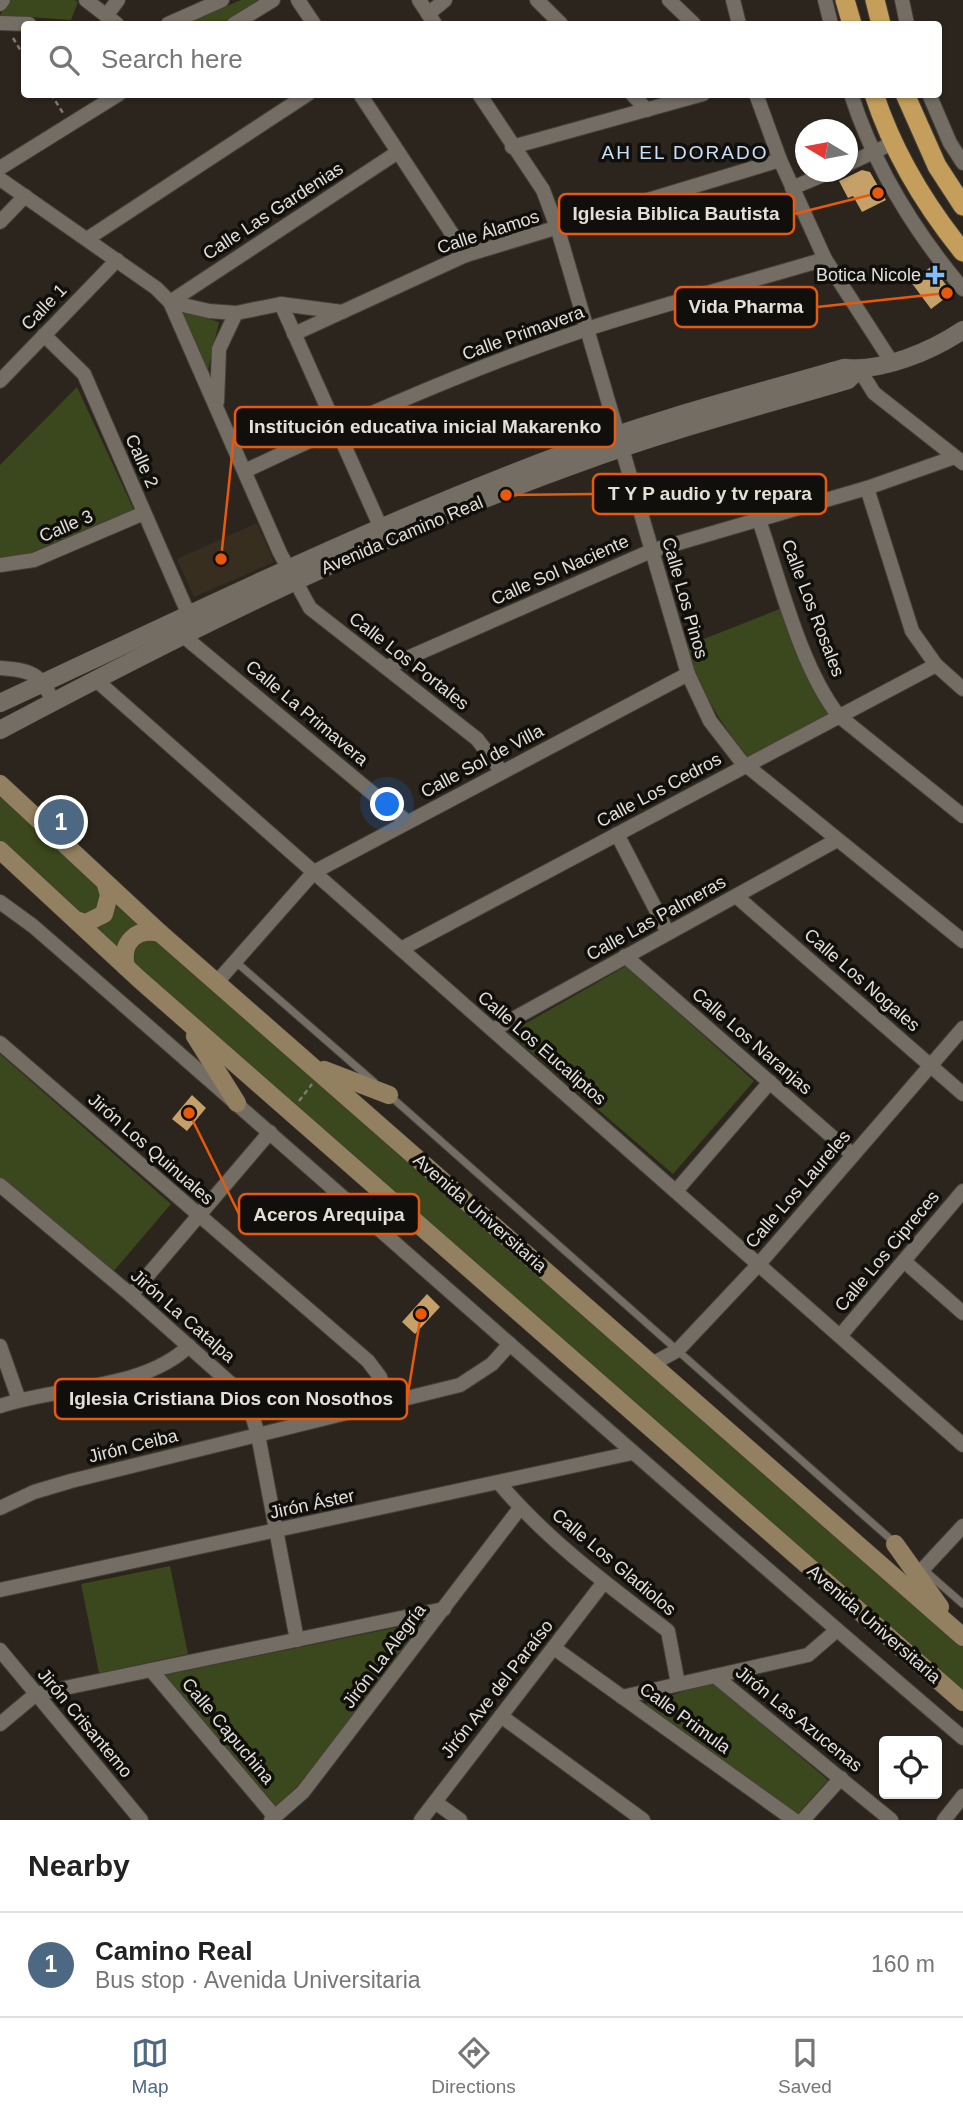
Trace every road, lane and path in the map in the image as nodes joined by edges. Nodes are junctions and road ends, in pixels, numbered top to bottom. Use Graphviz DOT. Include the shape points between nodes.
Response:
graph roads {
  1 [pos="86,0"];
  2 [pos="118,0"];
  3 [pos="222,0"];
  4 [pos="273,0"];
  5 [pos="298,0"];
  6 [pos="419,0"];
  7 [pos="445,0"];
  8 [pos="537,0"];
  9 [pos="669,0"];
  10 [pos="733,0"];
  11 [pos="825,0"];
  12 [pos="845,0"];
  13 [pos="875,0"];
  14 [pos="902,0"];
  15 [pos="431,19"];
  16 [pos="111,20"];
  17 [pos="175,21"];
  18 [pos="239,21"];
  19 [pos="312,21"];
  20 [pos="558,21"];
  21 [pos="691,21"];
  22 [pos="737,21"];
  23 [pos="830,21"];
  24 [pos="851,21"];
  25 [pos="880,21"];
  26 [pos="906,21"];
  27 [pos="1,23"];
  28 [pos="21,24"];
  29 [pos="21,51"];
  30 [pos="54,98"];
  31 [pos="113,98"];
  32 [pos="302,98"];
  33 [pos="363,98"];
  34 [pos="481,98"];
  35 [pos="636,98"];
  36 [pos="689,98"];
  37 [pos="757,98"];
  38 [pos="853,98"];
  39 [pos="876,98"];
  40 [pos="906,98"];
  41 [pos="915,98"];
  42 [pos="931,98"];
  43 [pos="647,110"];
  44 [pos="71,124"];
  45 [pos="916,124"];
  46 [pos="893,143"];
  47 [pos="512,147"];
  48 [pos="398,152"];
  49 [pos="874,152"];
  50 [pos="858,159"];
  51 [pos="780,160"];
  52 [pos="963,163"];
  53 [pos="0,168"];
  54 [pos="0,180"];
  55 [pos="806,182"];
  56 [pos="792,188"];
  57 [pos="24,196"];
  58 [pos="963,206"];
  59 [pos="0,222"];
  60 [pos="558,230"];
  61 [pos="87,239"];
  62 [pos="963,252"];
  63 [pos="466,255"];
  64 [pos="825,259"];
  65 [pos="117,260"];
  66 [pos="963,289"];
  67 [pos="170,302"];
  68 [pos="281,304"];
  69 [pos="342,312"];
  70 [pos="236,313"];
  71 [pos="586,330"];
  72 [pos="963,330"];
  73 [pos="294,334"];
  74 [pos="44,335"];
  75 [pos="891,361"];
  76 [pos="859,369"];
  77 [pos="0,381"];
  78 [pos="216,407"];
  79 [pos="337,428"];
  80 [pos="621,441"];
  81 [pos="958,460"];
  82 [pos="245,471"];
  83 [pos="867,488"];
  84 [pos="144,513"];
  85 [pos="759,520"];
  86 [pos="381,528"];
  87 [pos="651,551"];
  88 [pos="0,565"];
  89 [pos="291,575"];
  90 [pos="188,613"];
  91 [pos="181,635"];
  92 [pos="936,665"];
  93 [pos="387,667"];
  94 [pos="0,668"];
  95 [pos="688,674"];
  96 [pos="96,680"];
  97 [pos="45,682"];
  98 [pos="963,690"];
  99 [pos="54,702"];
  100 [pos="0,703"];
  101 [pos="839,716"];
  102 [pos="0,730"];
  103 [pos="746,766"];
  104 [pos="502,772"];
  105 [pos="0,785"];
  106 [pos="963,816"];
  107 [pos="407,822"];
  108 [pos="617,834"];
  109 [pos="837,840"];
  110 [pos="0,850"];
  111 [pos="314,872"];
  112 [pos="106,885"];
  113 [pos="736,896"];
  114 [pos="0,902"];
  115 [pos="76,920"];
  116 [pos="160,933"];
  117 [pos="668,933"];
  118 [pos="963,941"];
  119 [pos="401,950"];
  120 [pos="625,957"];
  121 [pos="235,961"];
  122 [pos="126,967"];
  123 [pos="217,982"];
  124 [pos="184,1018"];
  125 [pos="963,1028"];
  126 [pos="493,1030"];
  127 [pos="0,1043"];
  128 [pos="930,1066"];
  129 [pos="315,1069"];
  130 [pos="769,1082"];
  131 [pos="963,1094"];
  132 [pos="389,1095"];
  133 [pos="237,1103"];
  134 [pos="290,1112"];
  135 [pos="270,1132"];
  136 [pos="853,1155"];
  137 [pos="0,1185"];
  138 [pos="676,1191"];
  139 [pos="963,1191"];
  140 [pos="199,1216"];
  141 [pos="904,1261"];
  142 [pos="759,1264"];
  143 [pos="131,1295"];
  144 [pos="963,1313"];
  145 [pos="840,1336"];
  146 [pos="510,1344"];
  147 [pos="0,1346"];
  148 [pos="189,1346"];
  149 [pos="678,1350"];
  150 [pos="652,1364"];
  151 [pos="19,1400"];
  152 [pos="388,1404"];
  153 [pos="0,1406"];
  154 [pos="258,1435"];
  155 [pos="963,1445"];
  156 [pos="632,1453"];
  157 [pos="499,1483"];
  158 [pos="1,1506"];
  159 [pos="520,1508"];
  160 [pos="963,1527"];
  161 [pos="277,1531"];
  162 [pos="895,1544"];
  163 [pos="923,1569"];
  164 [pos="604,1582"];
  165 [pos="0,1590"];
  166 [pos="963,1604"];
  167 [pos="444,1609"];
  168 [pos="837,1630"];
  169 [pos="960,1635"];
  170 [pos="297,1640"];
  171 [pos="554,1648"];
  172 [pos="0,1650"];
  173 [pos="151,1670"];
  174 [pos="715,1676"];
  175 [pos="678,1684"];
  176 [pos="36,1694"];
  177 [pos="622,1697"];
  178 [pos="963,1702"];
  179 [pos="501,1716"];
  180 [pos="0,1724"];
  181 [pos="963,1738"];
  182 [pos="841,1778"];
  183 [pos="963,1796"];
  184 [pos="435,1802"];
  185 [pos="273,1818"];
  186 [pos="141,1820"];
  187 [pos="421,1820"];
  188 [pos="460,1820"];
  189 [pos="643,1820"];
  190 [pos="794,1820"];
  191 [pos="803,1820"];
  192 [pos="891,1820"];
  193 [pos="944,1820"];
  1 -- 16 [label="street"];
  2 -- 16 [label="street"];
  3 -- 17 [label="street"];
  4 -- 18 [label="street"];
  5 -- 19 [label="street"];
  6 -- 15 [label="street"];
  7 -- 15 [label="street"];
  8 -- 20 [label="street"];
  9 -- 21 [label="street"];
  10 -- 22 [label="street"];
  11 -- 23 [label="street"];
  12 -- 24 [label="highway"];
  13 -- 25 [label="highway"];
  14 -- 26 [label="street"];
  27 -- 28 [label="street"];
  27 -- 29 [label="path"];
  30 -- 44 [label="path"];
  31 -- 44 [label="street"];
  32 -- 61 [label="street"];
  33 -- 48 [label="street"];
  34 -- 47 [label="street, Calle Los Pinos"];
  35 -- 43 [label="street"];
  36 -- 43 [label="street"];
  37 -- 51 [label="street"];
  38 -- 49 [label="street"];
  39 -- 46 [label="highway"];
  40 -- 45 [label="highway"];
  41 -- 45 [label="highway"];
  42 -- 52 [label="street"];
  43 -- 47 [label="street"];
  44 -- 53 [label="street"];
  45 -- 58 [label="highway"];
  46 -- 49 [label="street"];
  46 -- 62 [label="highway" via="922,195"];
  47 -- 60 [label="street, Calle Los Pinos" via="543,190"];
  48 -- 63 [label="street"];
  48 -- 67 [label="street, Calle Las Gardenias"];
  49 -- 50 [label="street"];
  49 -- 66 [label="street" via="920,233"];
  51 -- 56 [label="street"];
  51 -- 60 [label="street, Calle Álamos"];
  54 -- 57 [label="street"];
  55 -- 56 [label="street"];
  56 -- 64 [label="street"];
  57 -- 59 [label="street"];
  57 -- 61 [label="street"];
  60 -- 63 [label="street, Calle Álamos"];
  60 -- 71 [label="street, Calle Los Pinos"];
  61 -- 65 [label="street"];
  63 -- 69 [label="street, Calle Álamos"];
  64 -- 71 [label="street, Calle Primavera"];
  64 -- 75 [label="street"];
  65 -- 67 [label="street"];
  65 -- 74 [label="street, Calle 1"];
  67 -- 70 [label="street"];
  67 -- 78 [label="street, Calle Los Portales"];
  68 -- 69 [label="street"];
  68 -- 70 [label="street"];
  68 -- 73 [label="street"];
  69 -- 73 [label="street, Calle Álamos"];
  70 -- 78 [label="street" via="219,349"];
  71 -- 79 [label="street, Calle Primavera"];
  71 -- 80 [label="street, Calle Los Pinos"];
  72 -- 75 [label="street, Avenida Camino Real"];
  73 -- 79 [label="street"];
  74 -- 77 [label="street, Calle 1"];
  74 -- 84 [label="street, Calle 2" via="84,374"];
  75 -- 76 [label="street, Avenida Camino Real"];
  76 -- 80 [label="street, Avenida Camino Real" via="848,380"];
  76 -- 81 [label="street" via="874,393"];
  78 -- 82 [label="street, Calle Los Portales"];
  79 -- 82 [label="street, Calle Primavera"];
  79 -- 86 [label="street"];
  80 -- 86 [label="street, Avenida Camino Real" via="530,466"];
  80 -- 87 [label="street, Calle Los Pinos"];
  80 -- 89 [label="street, Avenida Camino Real"];
  81 -- 83 [label="street, Calle Sol Naciente"];
  82 -- 89 [label="street, Calle Los Portales"];
  83 -- 85 [label="street, Calle Sol Naciente"];
  83 -- 92 [label="street" via="912,631"];
  84 -- 88 [label="street, Calle 3" via="34,560"];
  84 -- 90 [label="street, Calle 2"];
  85 -- 87 [label="street, Calle Sol Naciente"];
  85 -- 101 [label="street, Calle Los Rosales" via="804,650"];
  86 -- 89 [label="street, Avenida Camino Real"];
  87 -- 93 [label="street, Calle Sol Naciente"];
  87 -- 95 [label="street, Calle Los Pinos"];
  89 -- 90 [label="street, Avenida Camino Real"];
  89 -- 91 [label="street, Avenida Camino Real"];
  89 -- 93 [label="street, Calle Los Portales" via="310,608"];
  90 -- 97 [label="street, Avenida Camino Real"];
  91 -- 96 [label="street, Avenida Camino Real"];
  91 -- 107 [label="street, Calle La Primavera"];
  92 -- 98 [label="street"];
  92 -- 101 [label="street, Calle Los Cedros"];
  93 -- 104 [label="street, Calle Los Portales" via="477,739"];
  94 -- 97 [label="street" via="19,669"];
  95 -- 103 [label="street, Calle Los Pinos" via="710,721"];
  95 -- 104 [label="street, Calle Sol de Villa"];
  96 -- 99 [label="street, Avenida Camino Real"];
  96 -- 111 [label="street, Calle Los Eucaliptos"];
  97 -- 99 [label="street"];
  97 -- 100 [label="street, Avenida Camino Real"];
  99 -- 102 [label="street, Avenida Camino Real"];
  101 -- 103 [label="street, Calle Los Cedros"];
  101 -- 106 [label="street, Calle Los Rosales"];
  103 -- 108 [label="street, Calle Los Cedros"];
  103 -- 109 [label="street, Calle Los Pinos"];
  104 -- 107 [label="street, Calle Sol de Villa"];
  105 -- 112 [label="main road, Avenida Universitaria"];
  107 -- 111 [label="street, Calle Sol de Villa"];
  108 -- 117 [label="street"];
  108 -- 119 [label="street, Calle Los Cedros"];
  109 -- 113 [label="street, Calle Las Palmeras"];
  109 -- 118 [label="street, Calle Los Pinos"];
  110 -- 115 [label="main road, Avenida Universitaria"];
  111 -- 119 [label="street, Calle Los Eucaliptos"];
  111 -- 121 [label="street, Calle Sol de Villa"];
  112 -- 115 [label="main road" via="109,895 104,914 86,923"];
  112 -- 116 [label="main road, Avenida Universitaria"];
  113 -- 117 [label="street, Calle Las Palmeras"];
  113 -- 128 [label="street, Calle Los Nogales"];
  114 -- 133 [label="street, Avenida Universitaria"];
  115 -- 122 [label="main road, Avenida Universitaria"];
  116 -- 122 [label="main road" via="140,932 131,938 123,957"];
  116 -- 123 [label="main road, Avenida Universitaria"];
  117 -- 120 [label="street, Calle Las Palmeras"];
  119 -- 126 [label="street, Calle Los Eucaliptos"];
  120 -- 126 [label="street, Calle Las Palmeras"];
  120 -- 130 [label="street, Calle Los Naranjas"];
  121 -- 123 [label="street, Calle Sol de Villa"];
  121 -- 132 [label="lane, Avenida Universitaria"];
  122 -- 124 [label="main road, Avenida Universitaria"];
  123 -- 129 [label="main road, Avenida Universitaria"];
  124 -- 133 [label="main road"];
  124 -- 134 [label="main road, Avenida Universitaria"];
  125 -- 128 [label="street, Calle Los Laureles"];
  126 -- 138 [label="street, Calle Los Eucaliptos"];
  127 -- 140 [label="street, Jirón Los Quinuales"];
  128 -- 131 [label="street, Calle Los Nogales"];
  128 -- 136 [label="street, Calle Los Laureles"];
  129 -- 132 [label="main road"];
  129 -- 134 [label="path"];
  129 -- 150 [label="main road, Avenida Universitaria"];
  130 -- 136 [label="street, Calle Los Naranjas"];
  130 -- 138 [label="street"];
  132 -- 149 [label="lane, Avenida Universitaria"];
  133 -- 135 [label="street, Avenida Universitaria"];
  134 -- 178 [label="main road, Avenida Universitaria"];
  135 -- 140 [label="street"];
  135 -- 146 [label="street, Avenida Universitaria"];
  136 -- 142 [label="street, Calle Los Laureles"];
  137 -- 143 [label="street, Jirón La Catalpa"];
  138 -- 142 [label="street, Calle Los Eucaliptos"];
  139 -- 141 [label="street, Calle Los Cipreces"];
  140 -- 143 [label="street"];
  140 -- 152 [label="street, Jirón Los Quinuales" via="368,1361 380,1377"];
  141 -- 144 [label="street"];
  141 -- 145 [label="street, Calle Los Cipreces"];
  142 -- 145 [label="street, Calle Los Eucaliptos"];
  142 -- 149 [label="street, Calle Los Laureles"];
  143 -- 148 [label="street, Jirón La Catalpa"];
  145 -- 155 [label="street, Calle Los Eucaliptos"];
  146 -- 152 [label="street, Jirón Ceiba" via="492,1364 460,1385"];
  146 -- 156 [label="street, Avenida Universitaria"];
  147 -- 151 [label="street"];
  148 -- 151 [label="street" via="150,1373"];
  148 -- 154 [label="street, Jirón La Catalpa" via="247,1398"];
  149 -- 150 [label="street, Calle Los Laureles"];
  149 -- 162 [label="lane, Avenida Universitaria"];
  150 -- 169 [label="main road, Avenida Universitaria"];
  151 -- 153 [label="street"];
  152 -- 154 [label="street, Jirón Ceiba"];
  154 -- 158 [label="street, Jirón Ceiba" via="50,1487"];
  154 -- 161 [label="street, Jirón La Catalpa"];
  156 -- 157 [label="street, Jirón Áster"];
  156 -- 168 [label="street, Avenida Universitaria"];
  157 -- 159 [label="street, Calle Los Gladiolos"];
  157 -- 161 [label="street, Jirón Áster"];
  159 -- 164 [label="street, Calle Los Gladiolos"];
  159 -- 167 [label="street, Jirón La Alegría"];
  160 -- 163 [label="street"];
  161 -- 165 [label="street, Jirón Áster"];
  161 -- 170 [label="street, Jirón La Catalpa"];
  162 -- 163 [label="lane, Avenida Universitaria"];
  162 -- 169 [label="main road"];
  163 -- 166 [label="lane, Avenida Universitaria"];
  164 -- 171 [label="street, Jirón Ave del Paraíso"];
  164 -- 175 [label="street, Calle Los Gladiolos" via="668,1631"];
  167 -- 170 [label="street"];
  167 -- 185 [label="street, Jirón La Alegría" via="303,1792"];
  168 -- 174 [label="street" via="808,1655"];
  168 -- 181 [label="street, Avenida Universitaria"];
  170 -- 173 [label="street"];
  171 -- 177 [label="street, Calle Primula"];
  171 -- 179 [label="street, Jirón Ave del Paraíso"];
  172 -- 176 [label="street, Jirón Crisantemo"];
  173 -- 176 [label="street"];
  173 -- 185 [label="street, Calle Capuchina"];
  174 -- 175 [label="street"];
  174 -- 182 [label="street, Jirón Las Azucenas"];
  175 -- 177 [label="street"];
  176 -- 180 [label="street"];
  176 -- 186 [label="street, Jirón Crisantemo"];
  177 -- 190 [label="street, Calle Primula"];
  179 -- 184 [label="street, Jirón Ave del Paraíso"];
  179 -- 189 [label="street"];
  182 -- 191 [label="street"];
  182 -- 192 [label="street, Jirón Las Azucenas"];
  183 -- 193 [label="street"];
  184 -- 187 [label="street, Jirón Ave del Paraíso"];
  184 -- 188 [label="street"];
}
